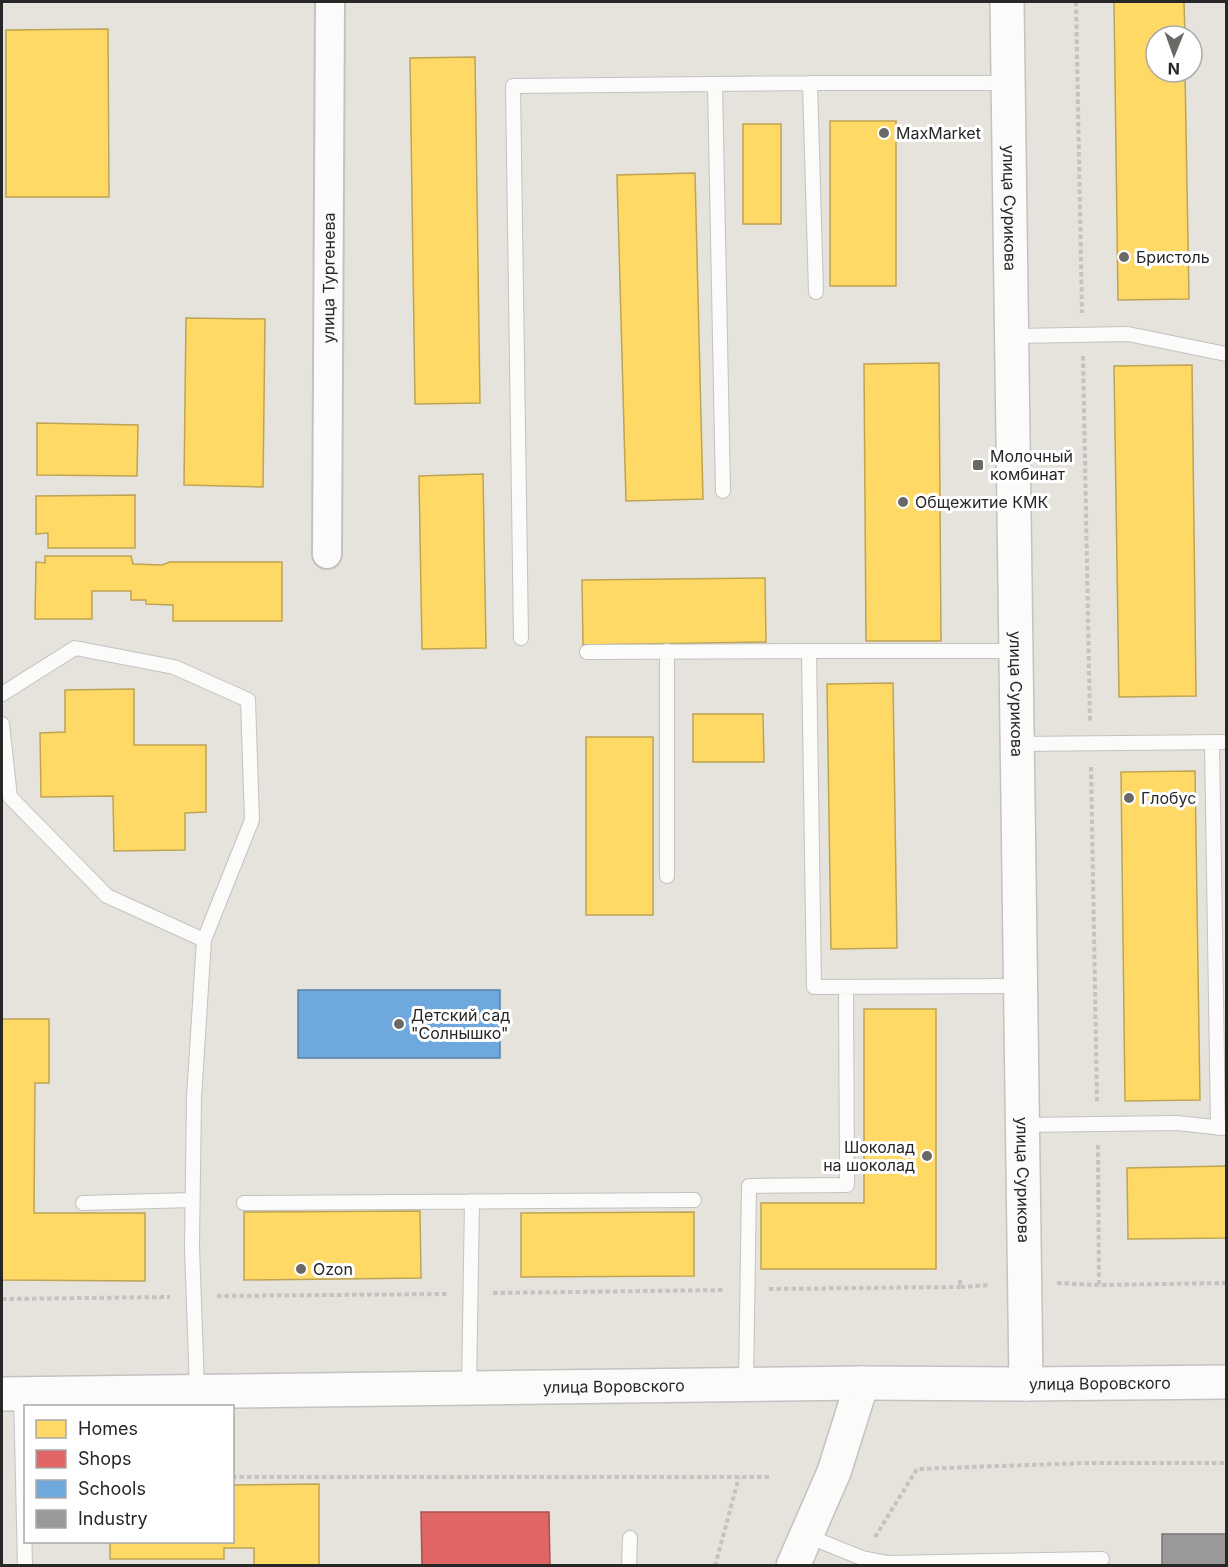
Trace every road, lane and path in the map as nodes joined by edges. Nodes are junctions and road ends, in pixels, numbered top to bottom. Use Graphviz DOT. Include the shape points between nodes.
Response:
graph roads {
  1 [pos="330,2"];
  2 [pos="1007,2"];
  3 [pos="1076,2"];
  4 [pos="1009,82"];
  5 [pos="810,83"];
  6 [pos="715,84"];
  7 [pos="816,292"];
  8 [pos="1083,335"];
  9 [pos="1012,336"];
  10 [pos="1227,354"];
  11 [pos="723,491"];
  12 [pos="327,554"];
  13 [pos="521,638"];
  14 [pos="667,651"];
  15 [pos="809,651"];
  16 [pos="1016,651"];
  17 [pos="587,652"];
  18 [pos="2,694"];
  19 [pos="2,724"];
  20 [pos="1220,742"];
  21 [pos="1091,743"];
  22 [pos="1017,744"];
  23 [pos="667,876"];
  24 [pos="204,940"];
  25 [pos="1021,986"];
  26 [pos="846,987"];
  27 [pos="1098,1124"];
  28 [pos="1022,1125"];
  29 [pos="1222,1128"];
  30 [pos="192,1200"];
  31 [pos="694,1200"];
  32 [pos="472,1201"];
  33 [pos="83,1203"];
  34 [pos="244,1203"];
  35 [pos="960,1280"];
  36 [pos="1057,1283"];
  37 [pos="1227,1283"];
  38 [pos="990,1285"];
  39 [pos="1100,1286"];
  40 [pos="1227,1382"];
  41 [pos="862,1383"];
  42 [pos="746,1384"];
  43 [pos="1026,1384"];
  44 [pos="469,1388"];
  45 [pos="197,1390"];
  46 [pos="11,1394"];
  47 [pos="1227,1463"];
  48 [pos="234,1477"];
  49 [pos="739,1477"];
  50 [pos="771,1477"];
  51 [pos="805,1536"];
  52 [pos="630,1538"];
  53 [pos="862,1558"];
  54 [pos="1102,1559"];
  55 [pos="25,1566"];
  56 [pos="629,1566"];
  57 [pos="715,1566"];
  58 [pos="793,1566"];
  1 -- 12 [label="street, улица Тургенева"];
  2 -- 4 [label="street, улица Сурикова"];
  3 -- 8 [label="path"];
  4 -- 5 [label="lane"];
  4 -- 9 [label="street, улица Сурикова"];
  5 -- 6 [label="lane"];
  5 -- 7 [label="lane"];
  6 -- 11 [label="lane"];
  6 -- 13 [label="lane" via="513,86"];
  8 -- 9 [label="lane"];
  8 -- 10 [label="lane" via="1128,334"];
  8 -- 21 [label="path"];
  9 -- 16 [label="street, улица Сурикова"];
  14 -- 15 [label="lane"];
  14 -- 17 [label="lane"];
  14 -- 23 [label="lane"];
  15 -- 16 [label="lane"];
  15 -- 26 [label="lane" via="814,987"];
  16 -- 22 [label="street, улица Сурикова"];
  18 -- 24 [label="lane" via="75,648 174,667 248,700 252,820"];
  19 -- 24 [label="lane" via="10,797 107,896"];
  20 -- 21 [label="lane"];
  20 -- 29 [label="lane"];
  21 -- 22 [label="lane"];
  21 -- 27 [label="path"];
  22 -- 25 [label="street, улица Сурикова"];
  24 -- 30 [label="lane"];
  25 -- 26 [label="lane"];
  25 -- 28 [label="street, улица Сурикова"];
  26 -- 42 [label="lane" via="847,1185 749,1186"];
  27 -- 28 [label="lane"];
  27 -- 29 [label="lane" via="1177,1123"];
  27 -- 39 [label="path"];
  28 -- 43 [label="street, улица Сурикова"];
  30 -- 33 [label="lane"];
  30 -- 45 [label="lane"];
  31 -- 32 [label="lane"];
  32 -- 34 [label="lane"];
  32 -- 44 [label="lane"];
  35 -- 38 [label="path" via="960,1287"];
  36 -- 39 [label="path"];
  37 -- 39 [label="path"];
  40 -- 43 [label="street, улица Воровского"];
  41 -- 42 [label="street, улица Воровского"];
  41 -- 43 [label="street, улица Воровского"];
  41 -- 51 [label="street" via="834,1472"];
  42 -- 44 [label="street, улица Воровского"];
  44 -- 45 [label="street, улица Воровского"];
  45 -- 46 [label="street, улица Воровского"];
  46 -- 55 [label="lane"];
  47 -- 53 [label="path" via="917,1469"];
  48 -- 49 [label="path"];
  49 -- 50 [label="path"];
  49 -- 57 [label="path"];
  51 -- 53 [label="lane"];
  51 -- 58 [label="street"];
  52 -- 56 [label="lane"];
  53 -- 54 [label="lane" via="904,1564"];
}
